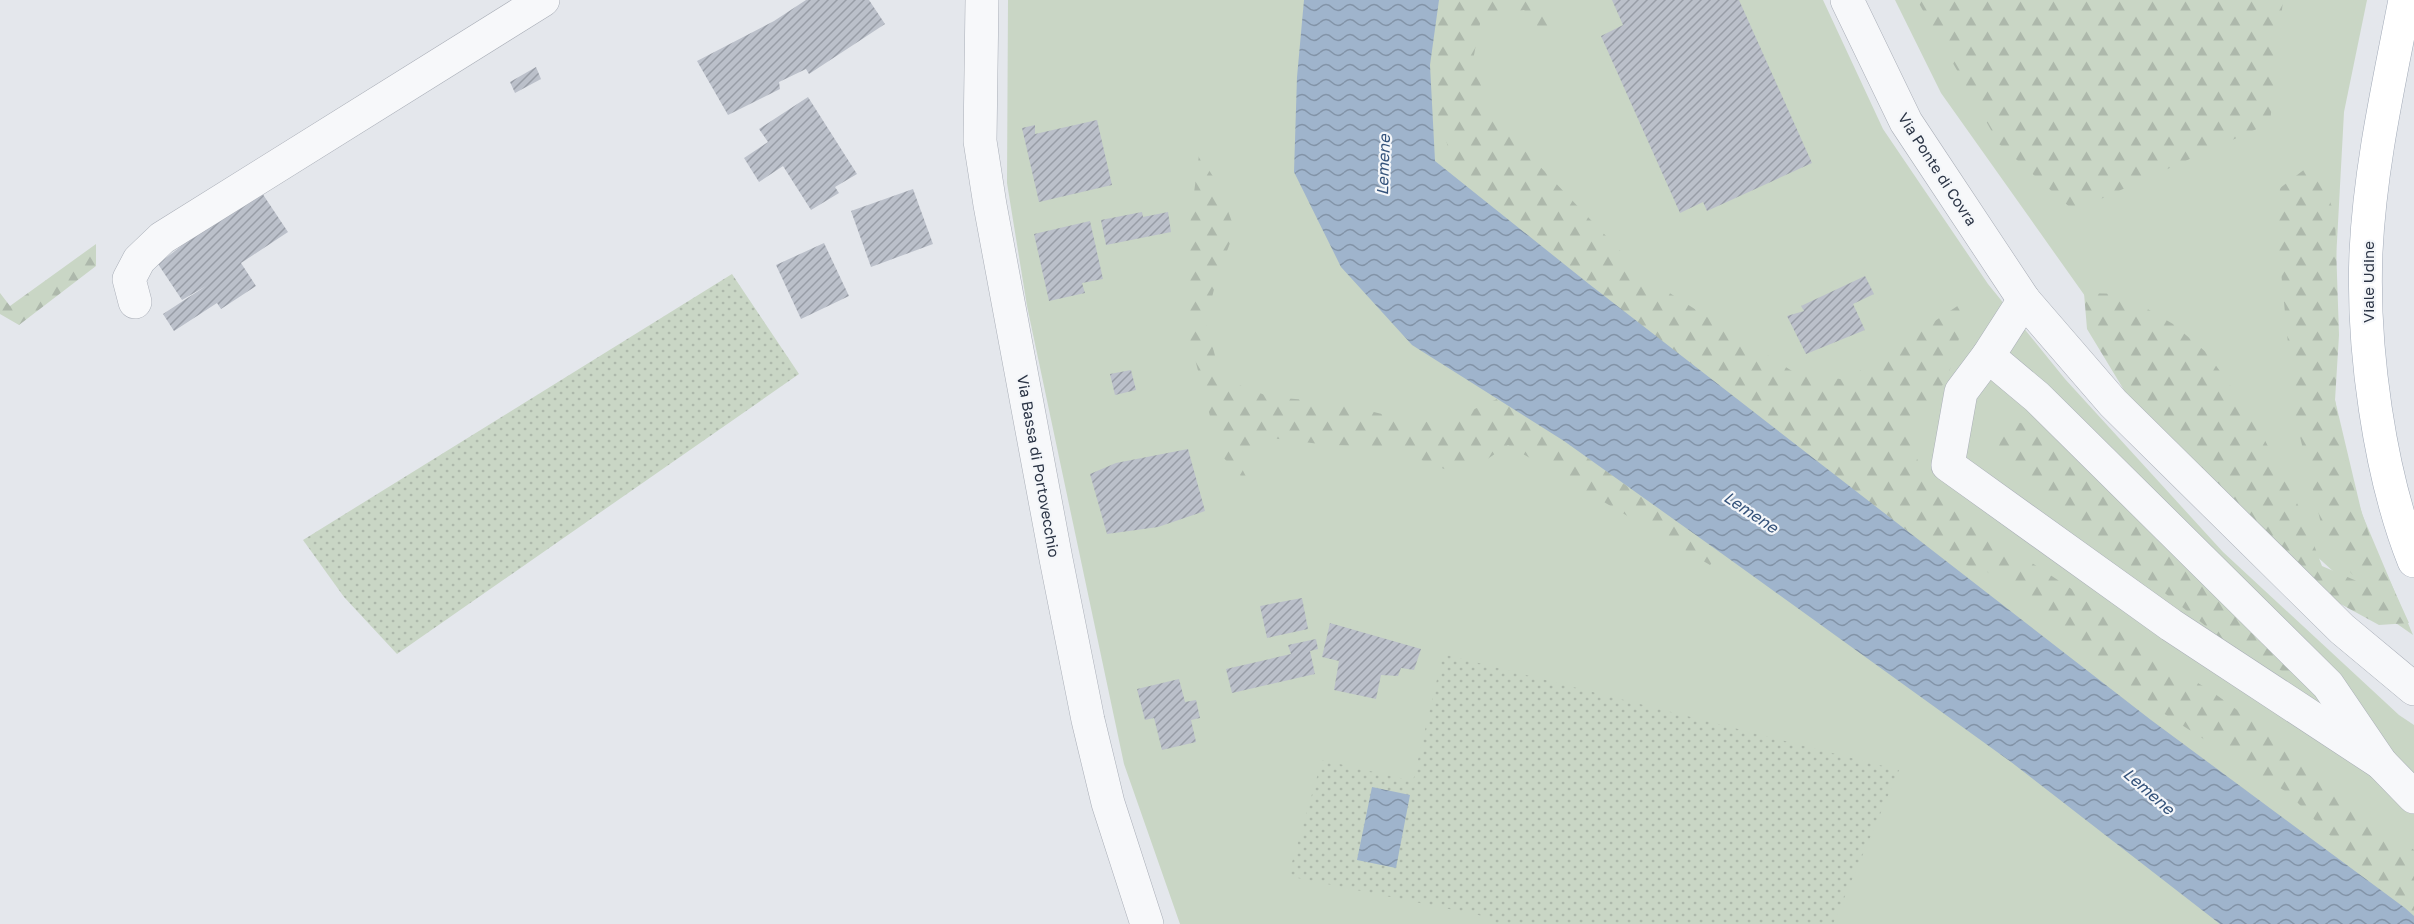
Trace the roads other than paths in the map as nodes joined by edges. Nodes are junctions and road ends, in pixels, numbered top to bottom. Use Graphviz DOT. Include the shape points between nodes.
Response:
graph roads {
  1 [pos="543,0"];
  2 [pos="982,0"];
  3 [pos="1847,0"];
  4 [pos="2405,0"];
  5 [pos="2024,300"];
  6 [pos="135,302"];
  7 [pos="1988,356"];
  8 [pos="2414,561"];
  9 [pos="2414,689"];
  10 [pos="2381,763"];
  11 [pos="2414,797"];
  12 [pos="1147,924"];
  1 -- 6 [label="street" via="162,238 138,260 129,279"];
  2 -- 12 [label="street, Via Bassa di Portovecchio" via="980,141 990,205 1088,720 1107,803"];
  3 -- 5 [label="street, Via Ponte di Covra" via="1906,122"];
  4 -- 8 [label="main road, Viale Udine" via="2379,135 2366,252 2370,377 2399,522"];
  5 -- 7 [label="street"];
  5 -- 9 [label="street, Via Ponte di Covra" via="2121,411 2342,629"];
  7 -- 10 [label="street" via="2037,397 2328,685"];
  7 -- 10 [label="street" via="1961,392 1948,465 2162,619"];
  10 -- 11 [label="street"];
}
